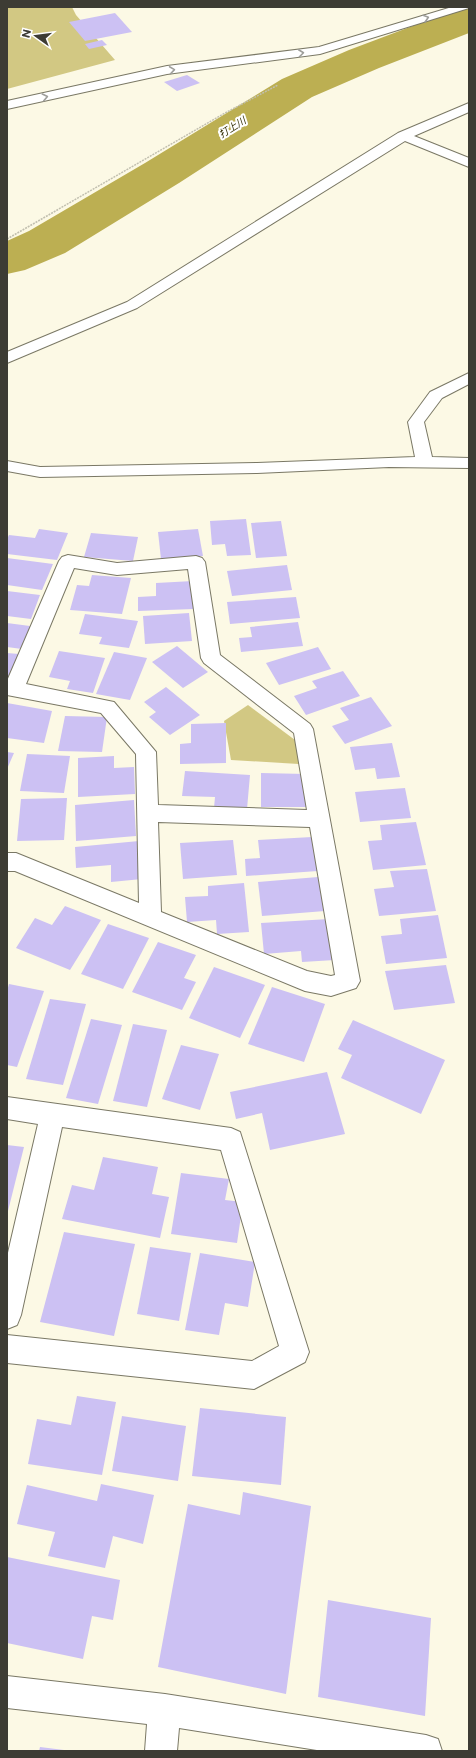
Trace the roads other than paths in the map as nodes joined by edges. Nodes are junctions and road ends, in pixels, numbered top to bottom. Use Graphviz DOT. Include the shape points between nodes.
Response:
graph roads {
  1 [pos="464,7"];
  2 [pos="7,105"];
  3 [pos="469,107"];
  4 [pos="403,136"];
  5 [pos="469,163"];
  6 [pos="7,358"];
  7 [pos="469,378"];
  8 [pos="425,462"];
  9 [pos="469,462"];
  10 [pos="7,466"];
  11 [pos="11,689"];
  12 [pos="147,813"];
  13 [pos="319,819"];
  14 [pos="7,862"];
  15 [pos="150,917"];
  16 [pos="7,1108"];
  17 [pos="52,1114"];
  18 [pos="7,1315"];
  19 [pos="7,1349"];
  20 [pos="7,1692"];
  21 [pos="165,1710"];
  22 [pos="161,1751"];
  23 [pos="426,1751"];
  2 -- 1 [label="street, one-way" via="167,70 320,50"];
  3 -- 4 [label="street" via="416,128"];
  4 -- 5 [label="street"];
  4 -- 6 [label="street" via="132,305"];
  7 -- 8 [label="street" via="436,395 416,422"];
  8 -- 9 [label="street"];
  8 -- 10 [label="street" via="40,472"];
  11 -- 12 [label="street" via="107,707 146,752"];
  11 -- 13 [label="street" via="68,561 118,568 196,562 211,658 303,729"];
  12 -- 13 [label="street"];
  12 -- 15 [label="street"];
  13 -- 15 [label="street" via="348,981 331,986 305,981"];
  14 -- 15 [label="street" via="16,862"];
  16 -- 17 [label="street"];
  17 -- 18 [label="street"];
  17 -- 19 [label="street" via="231,1140 295,1352 254,1374"];
  20 -- 21 [label="street"];
  21 -- 22 [label="street"];
  21 -- 23 [label="street"];
}
